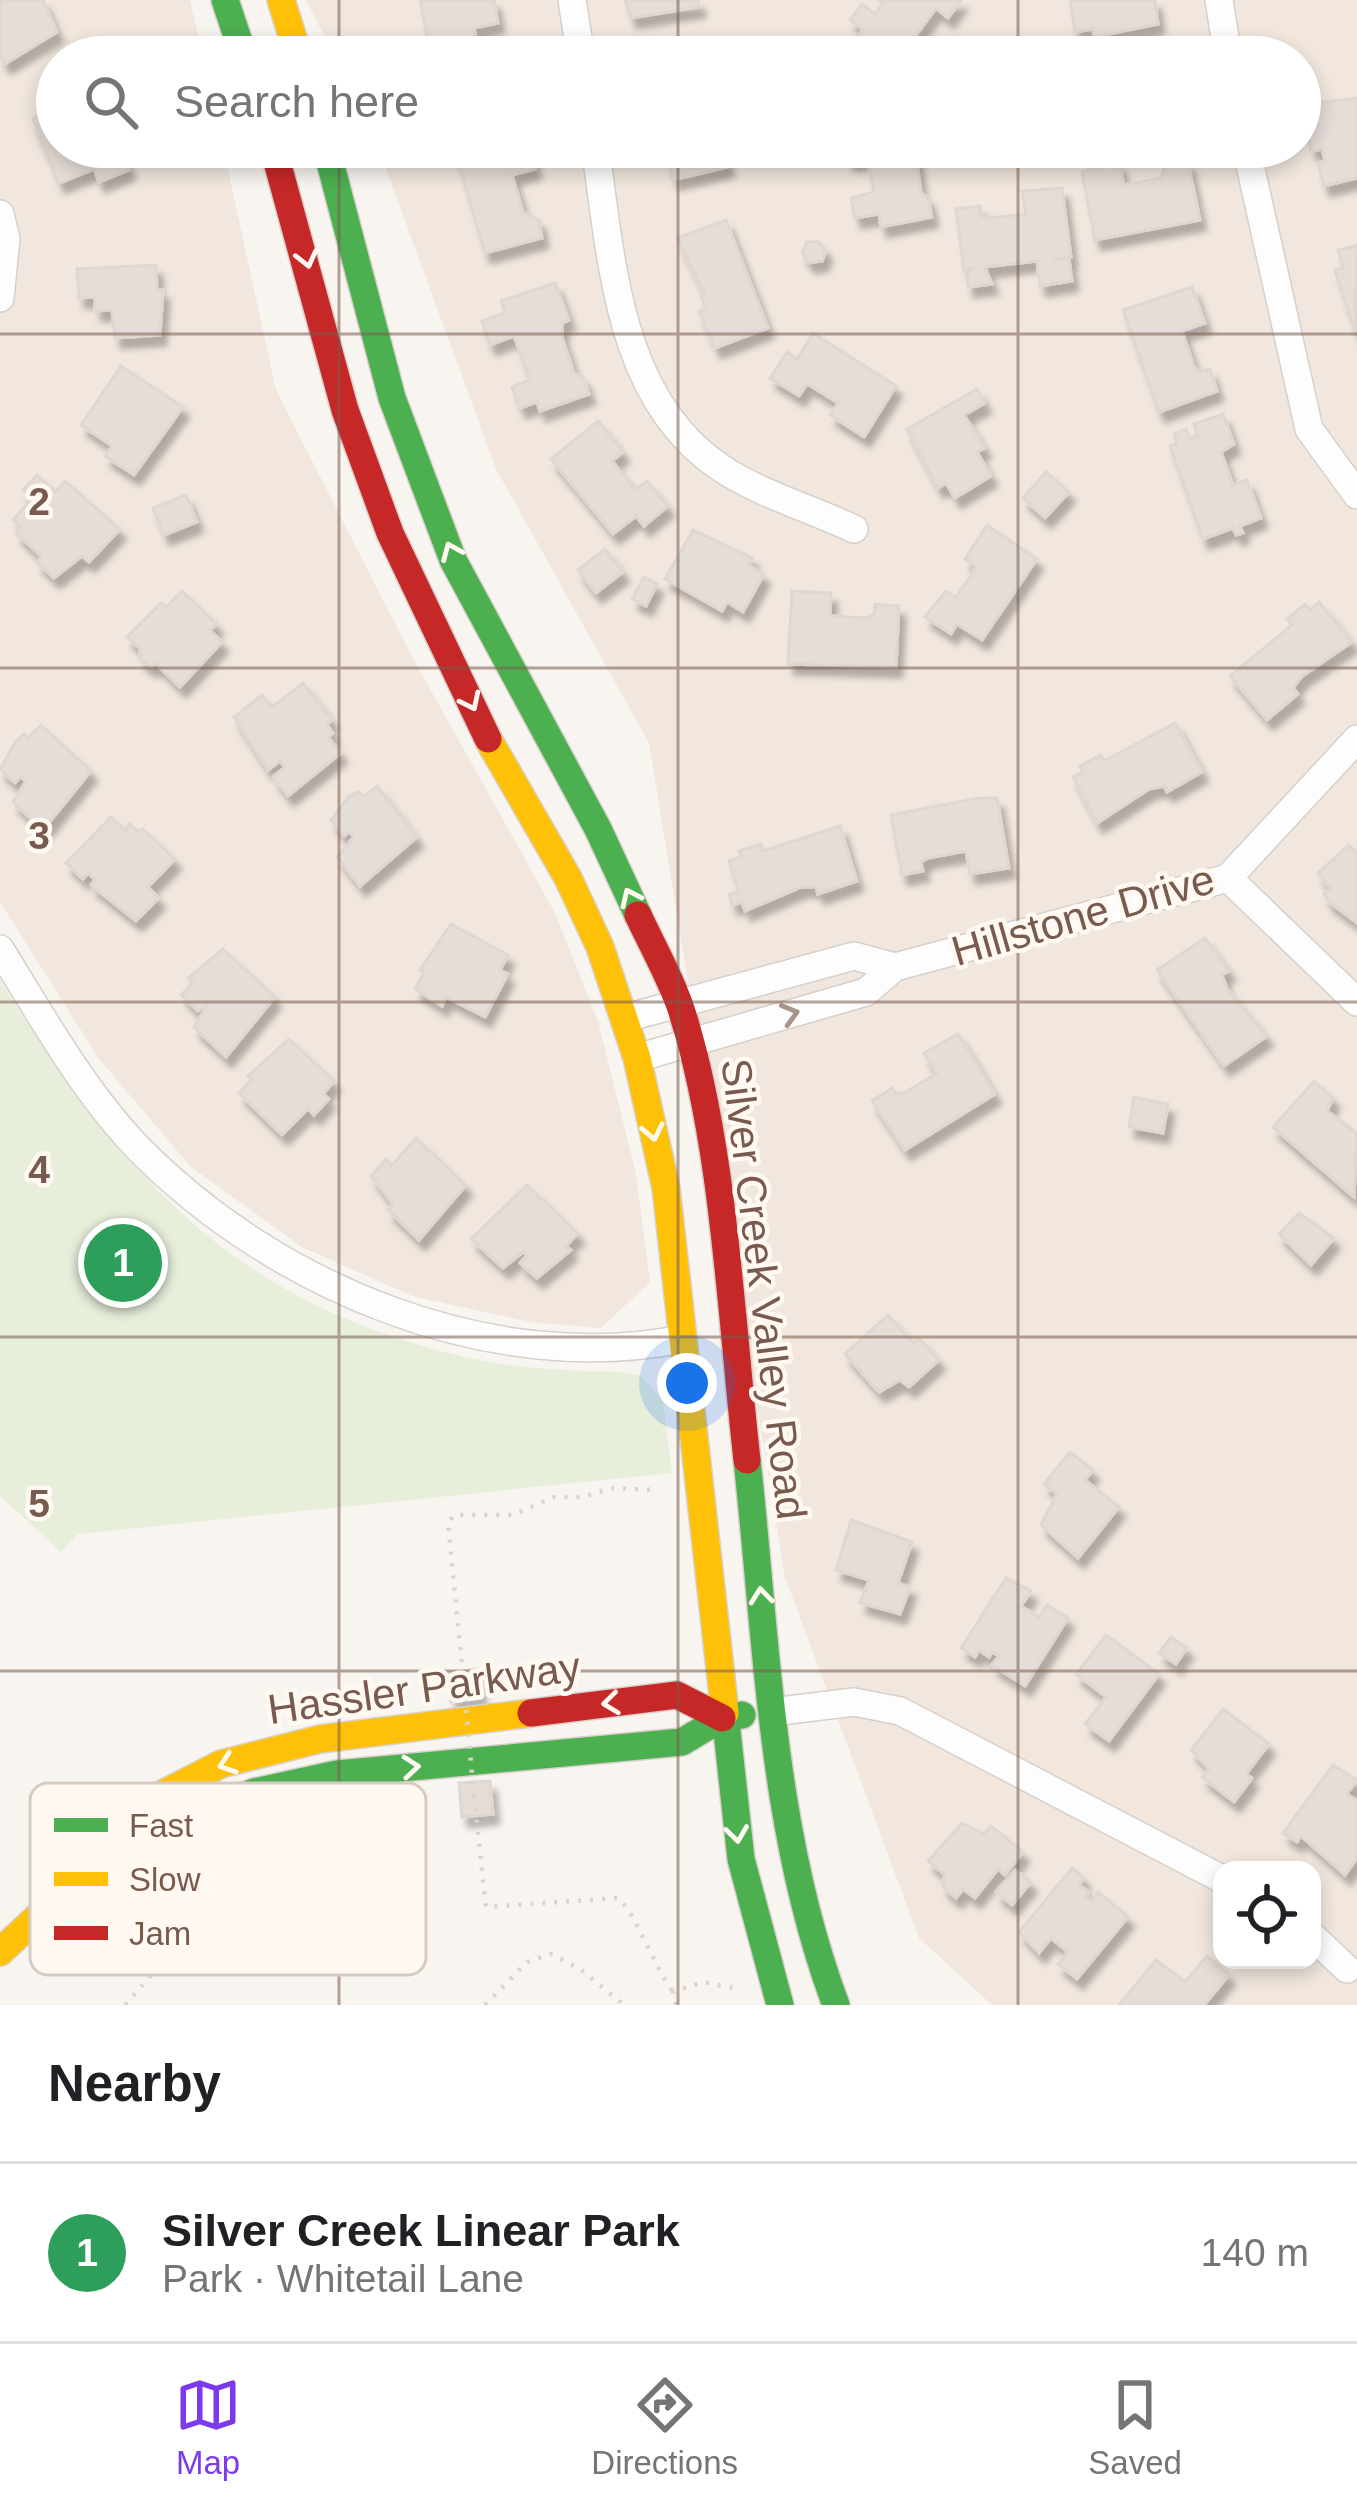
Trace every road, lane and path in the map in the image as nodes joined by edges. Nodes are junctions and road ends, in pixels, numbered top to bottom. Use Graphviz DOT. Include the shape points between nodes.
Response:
graph roads {
  1 [pos="226,0"];
  2 [pos="281,0"];
  3 [pos="572,0"];
  4 [pos="1220,0"];
  5 [pos="237,36"];
  6 [pos="292,36"];
  7 [pos="578,36"];
  8 [pos="1225,36"];
  9 [pos="279,168"];
  10 [pos="332,168"];
  11 [pos="598,168"];
  12 [pos="1251,168"];
  13 [pos="0,214"];
  14 [pos="0,298"];
  15 [pos="1357,495"];
  16 [pos="854,529"];
  17 [pos="1357,739"];
  18 [pos="1228,878"];
  19 [pos="0,949"];
  20 [pos="895,967"];
  21 [pos="1357,1002"];
  22 [pos="679,1003"];
  23 [pos="626,1018"];
  24 [pos="690,1042"];
  25 [pos="637,1058"];
  26 [pos="682,1339"];
  27 [pos="659,1490"];
  28 [pos="772,1712"];
  29 [pos="722,1718"];
  30 [pos="184,1783"];
  31 [pos="296,1783"];
  32 [pos="1213,1874"];
  33 [pos="30,1924"];
  34 [pos="1321,1944"];
  35 [pos="0,1952"];
  36 [pos="1347,1969"];
  37 [pos="149,1975"];
  38 [pos="733,1988"];
  39 [pos="673,1992"];
  40 [pos="125,2005"];
  41 [pos="485,2005"];
  42 [pos="624,2005"];
  43 [pos="676,2005"];
  44 [pos="780,2005"];
  45 [pos="836,2005"];
  1 -- 5 [label="main road"];
  2 -- 6 [label="main road"];
  3 -- 7 [label="street"];
  4 -- 8 [label="street"];
  9 -- 23 [label="main road, Silver Creek Valley Road, one-way" via="345,410 390,532 490,742 568,878"];
  22 -- 10 [label="main road, Silver Creek Valley Road, one-way" via="598,829 453,560 392,398"];
  11 -- 16 [label="street" via="618,304 658,409 721,468"];
  12 -- 15 [label="street" via="1309,429"];
  13 -- 14 [label="street"];
  17 -- 18 [label="street, Hillstone Drive"];
  18 -- 20 [label="street, Hillstone Drive"];
  18 -- 21 [label="street"];
  19 -- 26 [label="street" via="140,1150 259,1248 404,1316 526,1344 603,1350"];
  20 -- 22 [label="street, Hillstone Drive" via="854,956"];
  24 -- 20 [label="street, Hillstone Drive, one-way" via="866,992"];
  22 -- 23 [label="street, Hillstone Drive"];
  22 -- 24 [label="main road, Silver Creek Valley Road"];
  23 -- 25 [label="main road, Silver Creek Valley Road"];
  24 -- 25 [label="street, Hillstone Drive"];
  28 -- 24 [label="main road, Silver Creek Valley Road, one-way" via="716,1187"];
  25 -- 26 [label="main road, Silver Creek Valley Road, one-way" via="666,1188"];
  26 -- 29 [label="main road, Silver Creek Valley Road"];
  27 -- 39 [label="path, bridge" via="610,1488 554,1497 513,1515 454,1514 448,1523 486,1906 618,1898"];
  28 -- 29 [label="main road, Hassler Parkway"];
  28 -- 32 [label="street" via="854,1702 900,1711"];
  28 -- 45 [label="main road, Silver Creek Valley Road" via="790,1847"];
  29 -- 30 [label="main road, Hassler Parkway, one-way" via="676,1695 320,1739 221,1764"];
  31 -- 29 [label="main road, Hassler Parkway, one-way" via="682,1742"];
  29 -- 44 [label="main road, Silver Creek Valley Road, one-way" via="741,1859"];
  33 -- 35 [label="main road, Hassler Parkway"];
  34 -- 36 [label="street"];
  37 -- 40 [label="path"];
  38 -- 39 [label="path" via="703,1982"];
  39 -- 43 [label="path"];
  41 -- 42 [label="path" via="527,1962 551,1954"];
}
